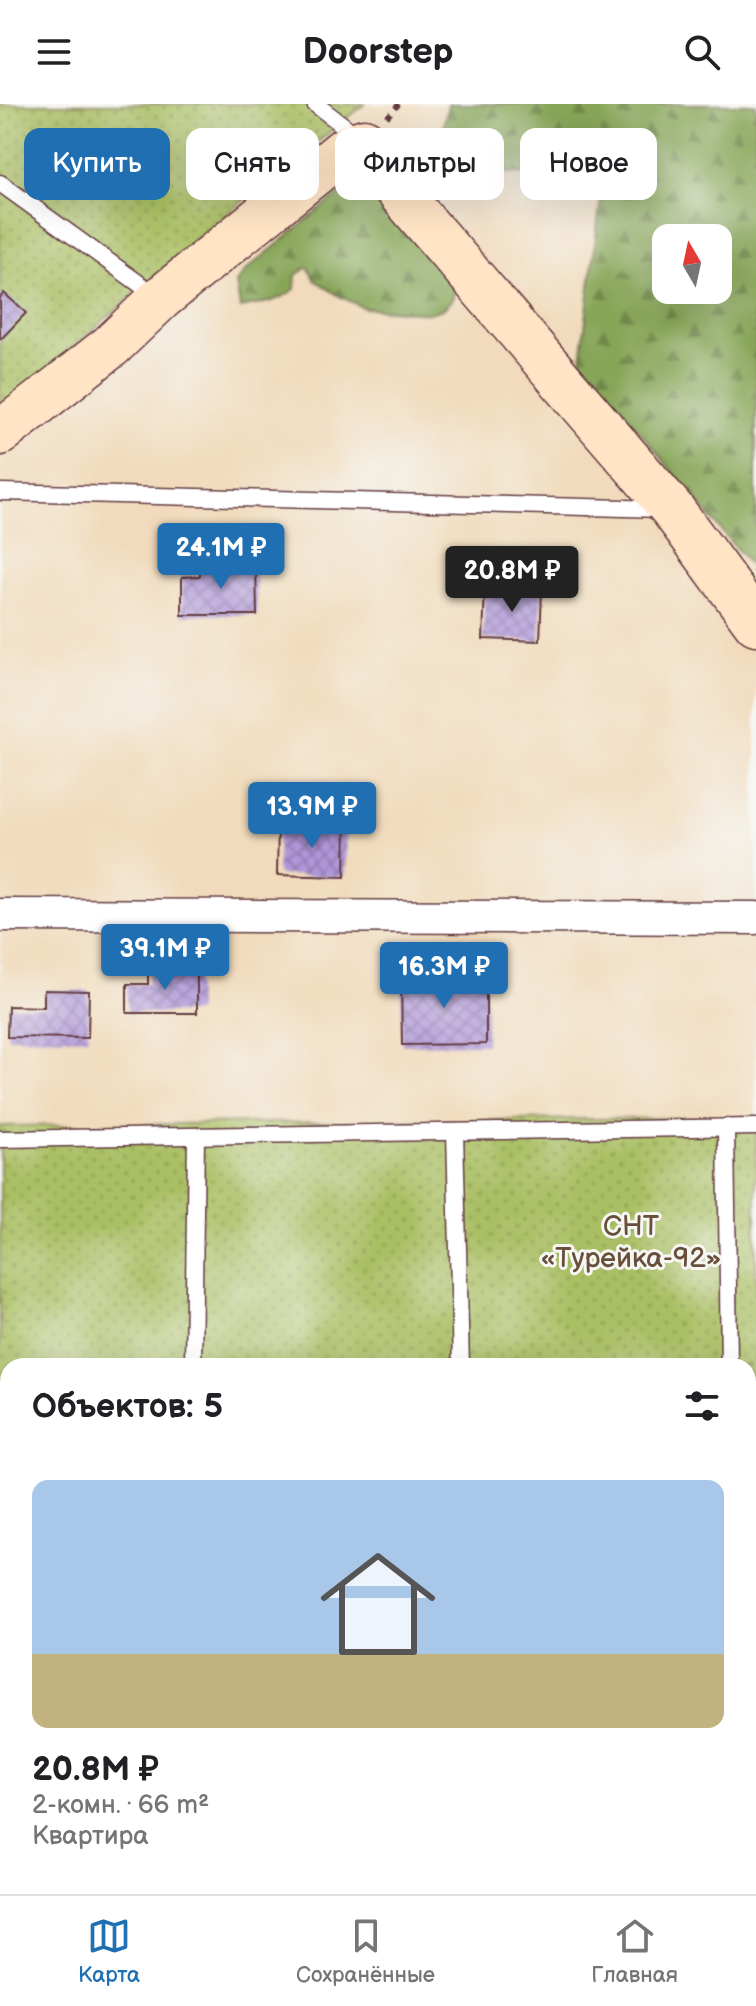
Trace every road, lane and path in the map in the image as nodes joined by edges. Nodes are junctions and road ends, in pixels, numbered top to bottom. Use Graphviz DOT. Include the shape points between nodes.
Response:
graph roads {
  1 [pos="315,104"];
  2 [pos="347,128"];
  3 [pos="335,157"];
  4 [pos="0,183"];
  5 [pos="406,200"];
  6 [pos="160,299"];
  7 [pos="0,433"];
  8 [pos="1,492"];
  9 [pos="672,509"];
  10 [pos="756,623"];
  11 [pos="0,915"];
  12 [pos="756,918"];
  13 [pos="726,1127"];
  14 [pos="756,1127"];
  15 [pos="455,1132"];
  16 [pos="196,1136"];
  17 [pos="0,1139"];
  18 [pos="193,1358"];
  19 [pos="461,1358"];
  20 [pos="729,1358"];
  1 -- 2 [label="lane"];
  3 -- 6 [label="street"];
  4 -- 6 [label="lane"];
  5 -- 9 [label="street"];
  6 -- 7 [label="street" via="111,346"];
  8 -- 9 [label="lane"];
  9 -- 10 [label="street"];
  11 -- 12 [label="street"];
  13 -- 14 [label="lane"];
  13 -- 15 [label="lane"];
  13 -- 20 [label="lane"];
  15 -- 16 [label="lane"];
  15 -- 19 [label="lane"];
  16 -- 17 [label="lane"];
  16 -- 18 [label="lane"];
}
